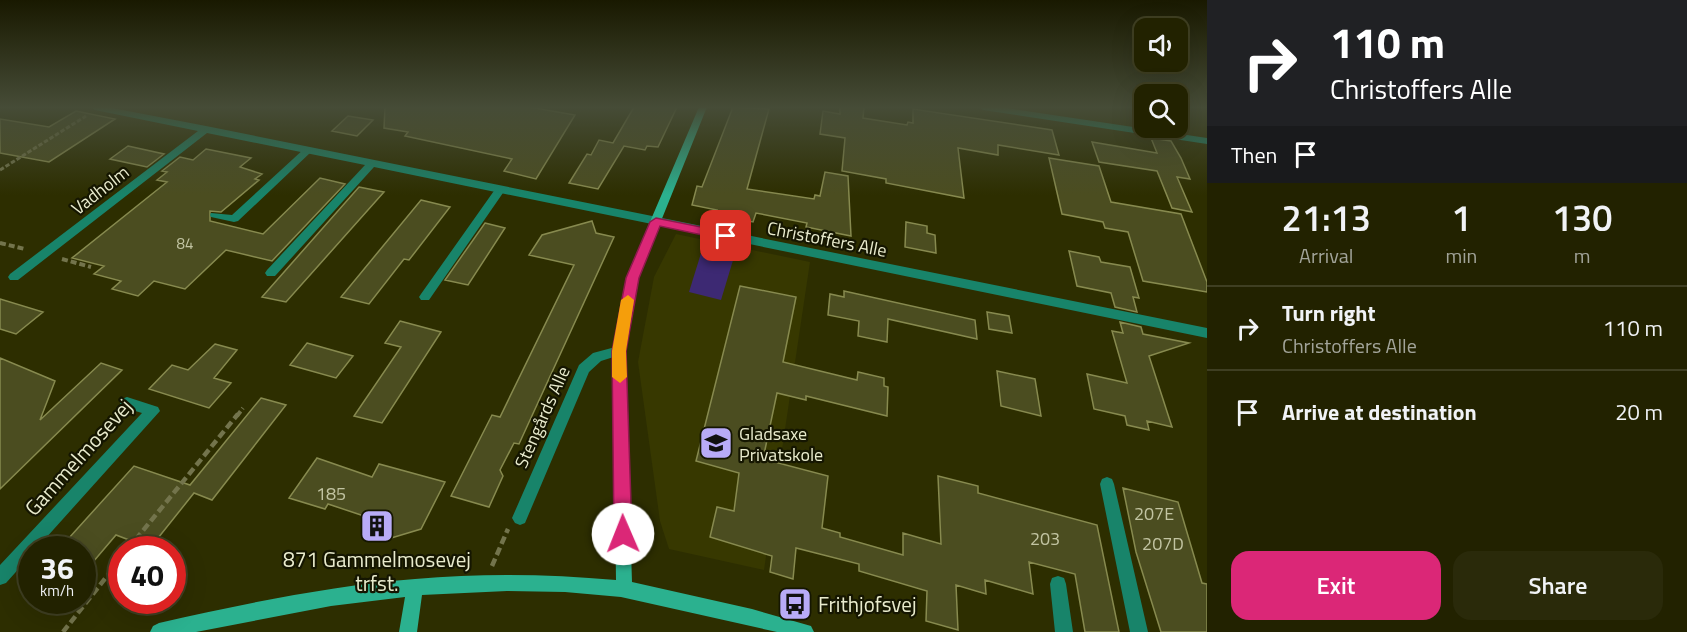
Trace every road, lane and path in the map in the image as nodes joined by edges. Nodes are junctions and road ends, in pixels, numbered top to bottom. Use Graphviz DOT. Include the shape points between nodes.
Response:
graph roads {
  1 [pos="52,136"];
  2 [pos="196,136"];
  3 [pos="242,136"];
  4 [pos="691,136"];
  5 [pos="1177,136"];
  6 [pos="1207,141"];
  7 [pos="308,150"];
  8 [pos="370,164"];
  9 [pos="0,170"];
  10 [pos="500,190"];
  11 [pos="215,215"];
  12 [pos="656,222"];
  13 [pos="271,273"];
  14 [pos="14,277"];
  15 [pos="425,297"];
  16 [pos="1207,333"];
  17 [pos="619,351"];
  18 [pos="127,403"];
  19 [pos="243,408"];
  20 [pos="1107,484"];
  21 [pos="520,518"];
  22 [pos="139,536"];
  23 [pos="108,575"];
  24 [pos="0,577"];
  25 [pos="1058,584"];
  26 [pos="484,585"];
  27 [pos="415,587"];
  28 [pos="624,590"];
  29 [pos="63,632"];
  30 [pos="159,632"];
  31 [pos="408,632"];
  32 [pos="805,632"];
  33 [pos="1064,632"];
  34 [pos="1139,632"];
  1 -- 9 [label="path"];
  2 -- 14 [label="street, Vadholm"];
  3 -- 7 [label="street, Christoffers Alle"];
  4 -- 12 [label="street"];
  5 -- 6 [label="street"];
  7 -- 8 [label="street, Christoffers Alle"];
  7 -- 11 [label="street" via="234,219"];
  8 -- 10 [label="street, Christoffers Alle"];
  8 -- 13 [label="street"];
  10 -- 12 [label="street, Christoffers Alle"];
  10 -- 15 [label="street"];
  12 -- 16 [label="street, Christoffers Alle"];
  12 -- 17 [label="street" via="633,278"];
  17 -- 21 [label="street, Stengårds Alle" via="597,357 584,369"];
  17 -- 28 [label="street"];
  18 -- 24 [label="street, Gammelmosevej" via="153,411"];
  19 -- 22 [label="path"];
  20 -- 34 [label="street"];
  21 -- 26 [label="path" via="508,528"];
  23 -- 29 [label="path"];
  25 -- 33 [label="street"];
  26 -- 27 [label="street"];
  26 -- 28 [label="street"];
  27 -- 30 [label="street" via="267,607"];
  27 -- 31 [label="street"];
  28 -- 32 [label="street" via="772,620"];
}
